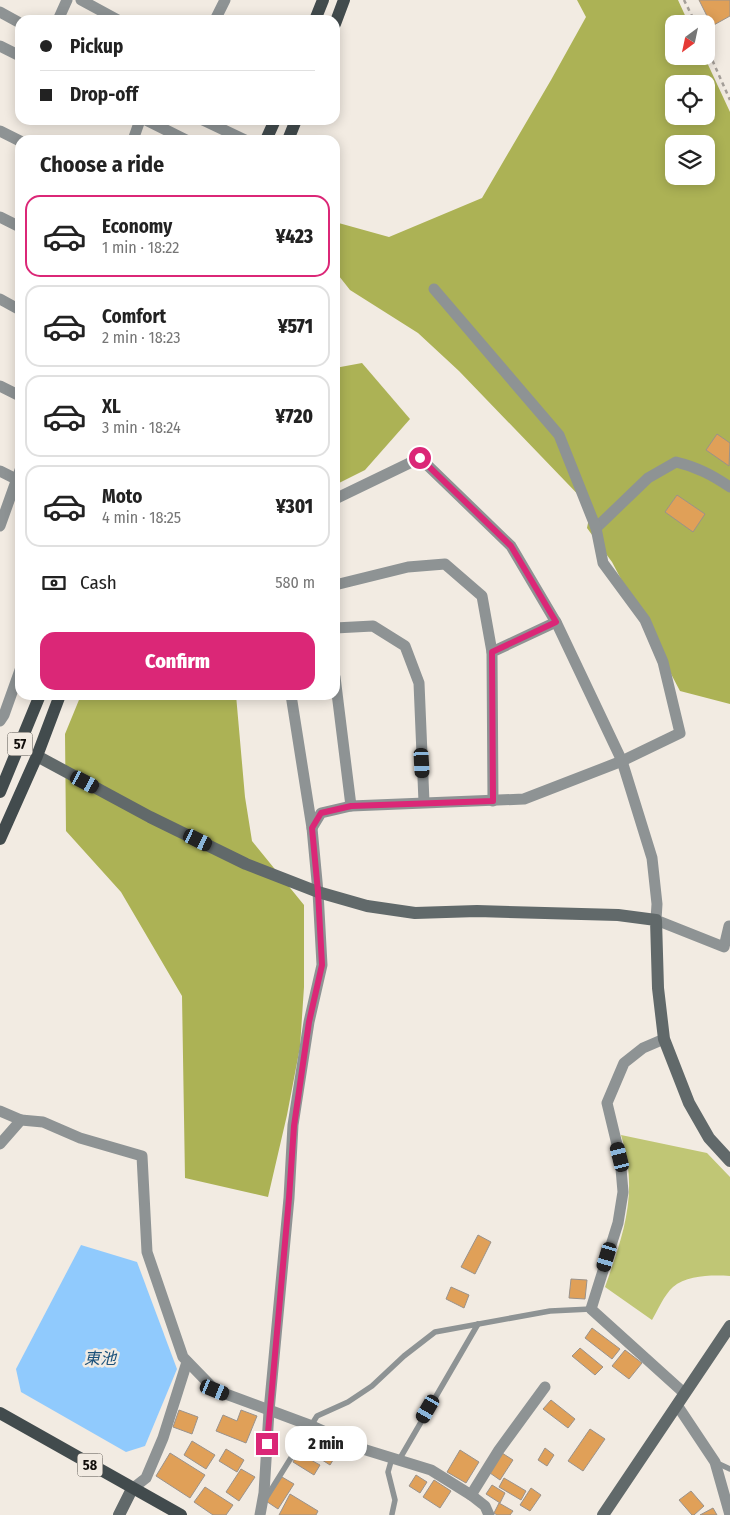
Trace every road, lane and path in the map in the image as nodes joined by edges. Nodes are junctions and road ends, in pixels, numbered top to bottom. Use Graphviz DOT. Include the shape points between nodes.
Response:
graph roads {
  1 [pos="67,0"];
  2 [pos="81,0"];
  3 [pos="224,0"];
  4 [pos="324,0"];
  5 [pos="344,0"];
  6 [pos="684,0"];
  7 [pos="0,12"];
  8 [pos="60,15"];
  9 [pos="109,15"];
  10 [pos="217,15"];
  11 [pos="317,15"];
  12 [pos="338,15"];
  13 [pos="692,15"];
  14 [pos="15,20"];
  15 [pos="0,46"];
  16 [pos="15,54"];
  17 [pos="714,65"];
  18 [pos="730,100"];
  19 [pos="156,125"];
  20 [pos="214,125"];
  21 [pos="0,131"];
  22 [pos="176,135"];
  23 [pos="234,135"];
  24 [pos="15,139"];
  25 [pos="0,217"];
  26 [pos="15,224"];
  27 [pos="434,289"];
  28 [pos="0,299"];
  29 [pos="15,307"];
  30 [pos="0,386"];
  31 [pos="15,394"];
  32 [pos="0,471"];
  33 [pos="15,476"];
  34 [pos="15,487"];
  35 [pos="730,487"];
  36 [pos="340,497"];
  37 [pos="0,526"];
  38 [pos="596,528"];
  39 [pos="340,584"];
  40 [pos="556,622"];
  41 [pos="340,628"];
  42 [pos="492,652"];
  43 [pos="15,684"];
  44 [pos="38,700"];
  45 [pos="58,700"];
  46 [pos="292,700"];
  47 [pos="338,700"];
  48 [pos="0,721"];
  49 [pos="37,756"];
  50 [pos="622,761"];
  51 [pos="0,792"];
  52 [pos="493,801"];
  53 [pos="424,802"];
  54 [pos="351,806"];
  55 [pos="312,828"];
  56 [pos="0,839"];
  57 [pos="318,892"];
  58 [pos="656,920"];
  59 [pos="728,926"];
  60 [pos="664,1039"];
  61 [pos="0,1111"];
  62 [pos="21,1120"];
  63 [pos="0,1144"];
  64 [pos="730,1161"];
  65 [pos="591,1309"];
  66 [pos="478,1324"];
  67 [pos="728,1330"];
  68 [pos="188,1362"];
  69 [pos="545,1387"];
  70 [pos="684,1393"];
  71 [pos="677,1405"];
  72 [pos="269,1411"];
  73 [pos="0,1413"];
  74 [pos="312,1426"];
  75 [pos="396,1459"];
  76 [pos="715,1462"];
  77 [pos="730,1469"];
  78 [pos="132,1489"];
  79 [pos="471,1495"];
  80 [pos="261,1509"];
  81 [pos="392,1514"];
  82 [pos="119,1515"];
  83 [pos="181,1515"];
  84 [pos="489,1515"];
  85 [pos="602,1515"];
  86 [pos="730,1515"];
  1 -- 8 [label="street"];
  2 -- 9 [label="street"];
  3 -- 10 [label="street"];
  4 -- 11 [label="main road"];
  5 -- 12 [label="main road"];
  6 -- 13 [label="path"];
  7 -- 14 [label="street"];
  15 -- 16 [label="street"];
  17 -- 18 [label="path"];
  19 -- 22 [label="street"];
  20 -- 23 [label="street"];
  21 -- 24 [label="street"];
  25 -- 26 [label="street"];
  27 -- 38 [label="street" via="559,435"];
  28 -- 29 [label="street"];
  30 -- 31 [label="street"];
  32 -- 33 [label="street"];
  34 -- 37 [label="street"];
  35 -- 38 [label="street" via="708,472 676,462 648,478"];
  36 -- 40 [label="street" via="420,458 511,546"];
  38 -- 50 [label="street" via="603,563 645,620 663,662 680,733"];
  39 -- 42 [label="street" via="408,567 445,564 482,596"];
  40 -- 42 [label="street"];
  40 -- 50 [label="street"];
  41 -- 53 [label="street" via="373,626 405,646 419,683"];
  42 -- 52 [label="street"];
  43 -- 48 [label="street"];
  44 -- 51 [label="main road, 57"];
  45 -- 49 [label="main road, 57"];
  46 -- 55 [label="street"];
  47 -- 54 [label="street"];
  49 -- 56 [label="main road, 57"];
  49 -- 57 [label="street" via="246,864"];
  50 -- 52 [label="street" via="524,799"];
  50 -- 58 [label="street" via="652,858"];
  52 -- 53 [label="street"];
  53 -- 54 [label="street"];
  54 -- 55 [label="street" via="321,813"];
  55 -- 57 [label="street"];
  57 -- 58 [label="street" via="367,906 415,913 486,911 618,915"];
  57 -- 72 [label="street" via="322,965 309,1022 294,1126"];
  58 -- 59 [label="street" via="724,947"];
  58 -- 60 [label="street" via="658,988"];
  60 -- 64 [label="street" via="689,1103 710,1138"];
  60 -- 65 [label="street" via="642,1048 624,1062 607,1103 620,1157 623,1192 618,1223"];
  61 -- 62 [label="street"];
  62 -- 63 [label="street"];
  62 -- 68 [label="street" via="44,1122 80,1138 142,1156 147,1252 183,1357"];
  65 -- 66 [label="lane" via="550,1311"];
  65 -- 70 [label="street"];
  66 -- 74 [label="lane" via="436,1332 372,1386 348,1402 317,1416"];
  66 -- 75 [label="lane"];
  67 -- 70 [label="street"];
  68 -- 72 [label="street" via="215,1390"];
  68 -- 78 [label="street" via="146,1478"];
  69 -- 79 [label="street"];
  70 -- 71 [label="street"];
  71 -- 76 [label="street"];
  71 -- 85 [label="street"];
  72 -- 74 [label="street"];
  72 -- 80 [label="street"];
  73 -- 78 [label="main road, 58"];
  74 -- 75 [label="street" via="366,1450"];
  74 -- 80 [label="lane"];
  75 -- 79 [label="street" via="431,1470"];
  75 -- 81 [label="lane" via="388,1472 395,1500"];
  76 -- 77 [label="lane"];
  76 -- 86 [label="street"];
  78 -- 82 [label="street"];
  78 -- 83 [label="main road, 58"];
  79 -- 84 [label="street" via="485,1506"];
}
